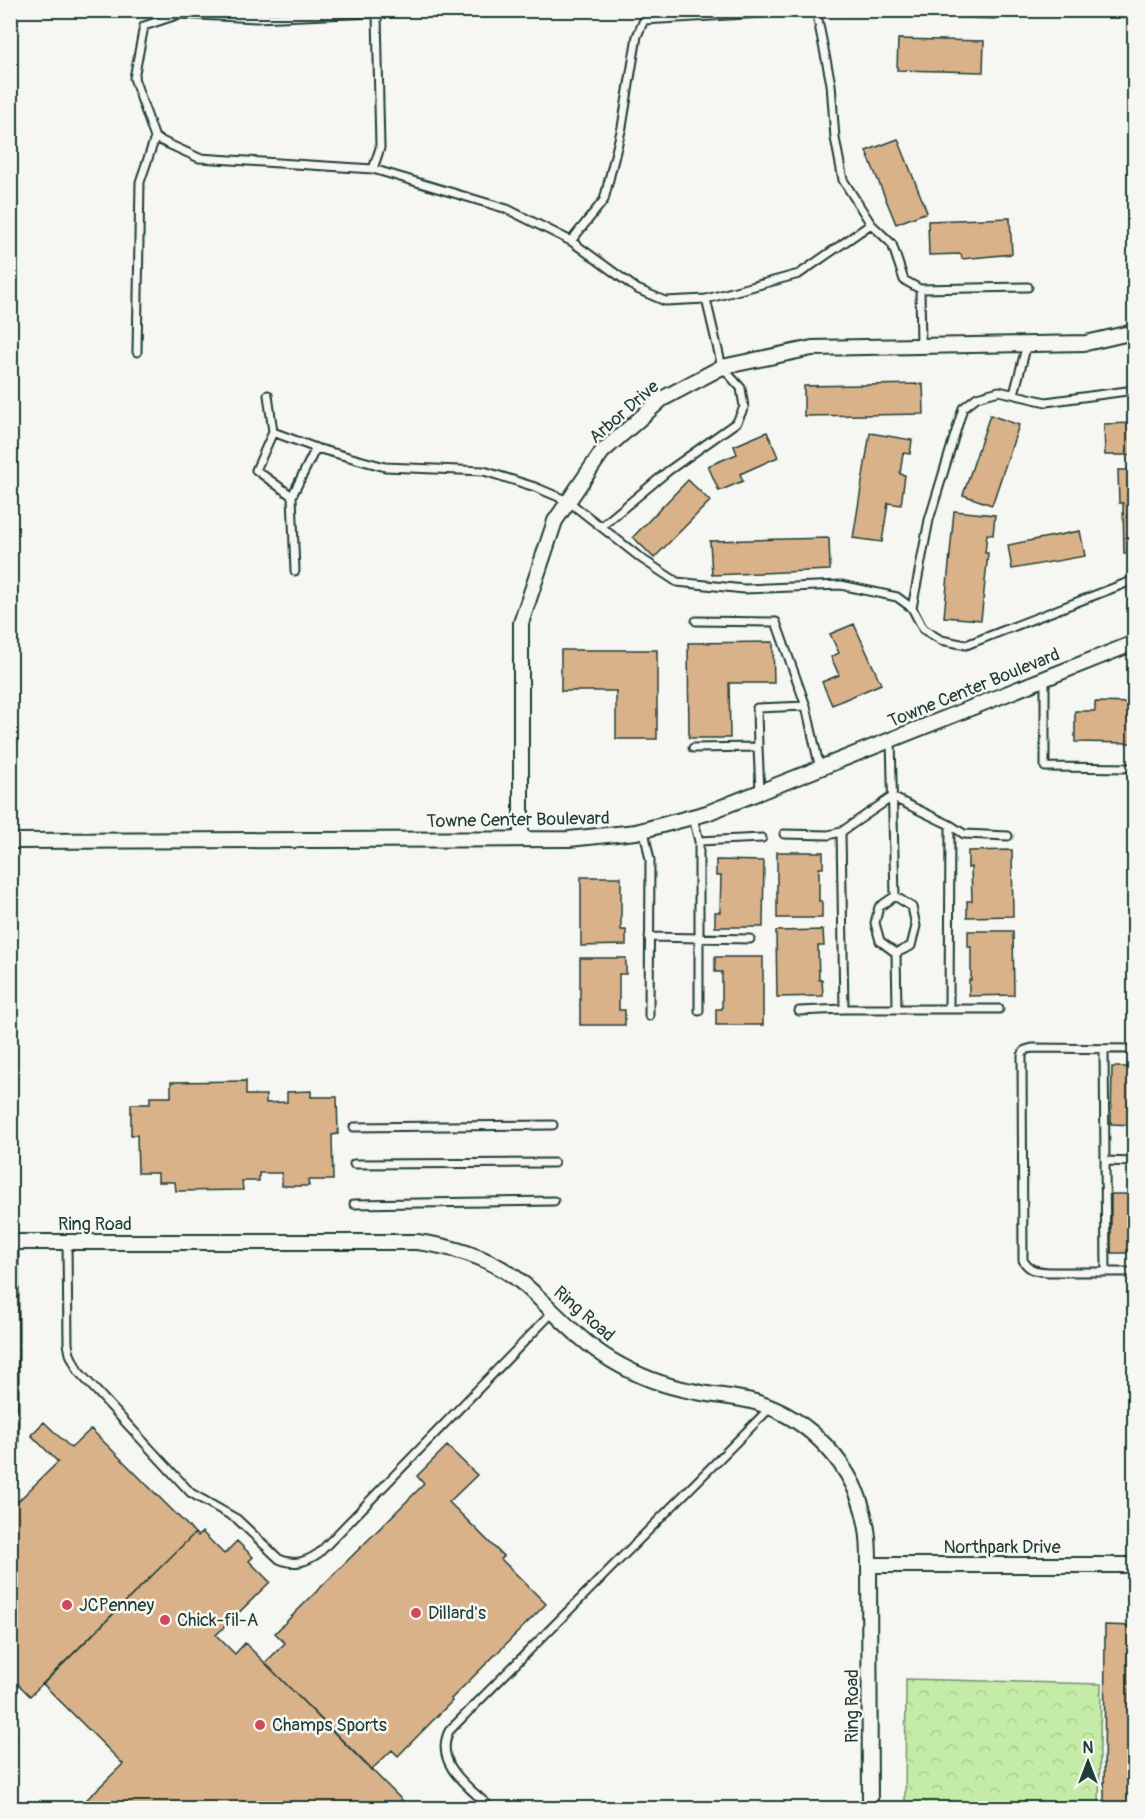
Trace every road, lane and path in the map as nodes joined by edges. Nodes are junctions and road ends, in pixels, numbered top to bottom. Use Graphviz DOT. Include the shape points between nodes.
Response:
graph roads {
  1 [pos="444,10"];
  2 [pos="815,10"];
  3 [pos="821,10"];
  4 [pos="377,14"];
  5 [pos="994,14"];
  6 [pos="155,138"];
  7 [pos="373,169"];
  8 [pos="871,224"];
  9 [pos="571,241"];
  10 [pos="1028,288"];
  11 [pos="920,289"];
  12 [pos="706,299"];
  13 [pos="1134,332"];
  14 [pos="1027,345"];
  15 [pos="921,346"];
  16 [pos="137,352"];
  17 [pos="722,367"];
  18 [pos="1134,390"];
  19 [pos="1014,394"];
  20 [pos="268,395"];
  21 [pos="273,432"];
  22 [pos="316,448"];
  23 [pos="292,496"];
  24 [pos="568,501"];
  25 [pos="602,526"];
  26 [pos="295,571"];
  27 [pos="1134,580"];
  28 [pos="912,608"];
  29 [pos="696,621"];
  30 [pos="1134,643"];
  31 [pos="1045,679"];
  32 [pos="806,706"];
  33 [pos="891,740"];
  34 [pos="758,747"];
  35 [pos="693,748"];
  36 [pos="1134,768"];
  37 [pos="820,769"];
  38 [pos="760,792"];
  39 [pos="892,797"];
  40 [pos="693,818"];
  41 [pos="950,825"];
  42 [pos="644,831"];
  43 [pos="841,832"];
  44 [pos="784,834"];
  45 [pos="1008,836"];
  46 [pos="762,838"];
  47 [pos="521,839"];
  48 [pos="10,841"];
  49 [pos="699,841"];
  50 [pos="895,896"];
  51 [pos="649,937"];
  52 [pos="699,938"];
  53 [pos="750,939"];
  54 [pos="896,953"];
  55 [pos="844,1009"];
  56 [pos="897,1009"];
  57 [pos="949,1009"];
  58 [pos="999,1009"];
  59 [pos="699,1011"];
  60 [pos="799,1011"];
  61 [pos="649,1016"];
  62 [pos="1104,1049"];
  63 [pos="1134,1049"];
  64 [pos="553,1125"];
  65 [pos="354,1127"];
  66 [pos="1105,1161"];
  67 [pos="1134,1161"];
  68 [pos="554,1163"];
  69 [pos="354,1164"];
  70 [pos="554,1201"];
  71 [pos="354,1204"];
  72 [pos="12,1242"];
  73 [pos="66,1242"];
  74 [pos="1106,1272"];
  75 [pos="1134,1272"];
  76 [pos="553,1312"];
  77 [pos="771,1407"];
  78 [pos="10,1474"];
  79 [pos="869,1564"];
  80 [pos="1134,1565"];
  81 [pos="10,1724"];
  82 [pos="10,1753"];
  83 [pos="491,1809"];
  84 [pos="870,1809"];
  1 -- 4 [label="lane"];
  2 -- 8 [label="lane" via="831,84 843,180"];
  2 -- 9 [label="lane" via="644,20 637,36 622,127 604,200"];
  3 -- 5 [label="lane"];
  4 -- 6 [label="lane" via="256,18 180,14 144,26 134,78"];
  4 -- 7 [label="lane" via="380,148"];
  6 -- 7 [label="lane" via="199,158"];
  6 -- 16 [label="lane" via="140,182"];
  7 -- 9 [label="lane" via="507,209"];
  8 -- 11 [label="lane" via="891,244 904,280"];
  8 -- 12 [label="lane" via="799,274"];
  9 -- 12 [label="lane" via="637,289 664,301"];
  10 -- 11 [label="lane"];
  11 -- 15 [label="lane"];
  12 -- 17 [label="lane"];
  13 -- 14 [label="street, Arbor Drive" via="1086,344"];
  14 -- 15 [label="street, Arbor Drive"];
  14 -- 19 [label="lane"];
  15 -- 17 [label="street, Arbor Drive" via="812,348"];
  17 -- 24 [label="street, Arbor Drive" via="662,399 602,452"];
  17 -- 25 [label="lane" via="741,388 744,407 737,422 668,471"];
  18 -- 19 [label="lane" via="1046,402"];
  19 -- 28 [label="lane" via="999,392 977,397 963,408 929,520"];
  20 -- 21 [label="lane"];
  21 -- 22 [label="lane"];
  21 -- 23 [label="lane" via="256,470"];
  22 -- 23 [label="lane"];
  22 -- 24 [label="lane" via="386,467 484,471"];
  23 -- 26 [label="lane"];
  24 -- 25 [label="lane"];
  24 -- 47 [label="street, Arbor Drive" via="555,521 521,623"];
  25 -- 28 [label="lane" via="642,560 677,582 744,589 841,585 897,597"];
  27 -- 28 [label="lane" via="966,645 941,640 923,629"];
  29 -- 32 [label="lane" via="776,622"];
  30 -- 31 [label="street, Towne Center Boulevard"];
  31 -- 33 [label="street, Towne Center Boulevard"];
  31 -- 36 [label="lane" via="1045,767"];
  32 -- 34 [label="lane" via="757,708"];
  32 -- 37 [label="lane"];
  33 -- 37 [label="street, Towne Center Boulevard"];
  33 -- 39 [label="lane"];
  34 -- 35 [label="lane"];
  34 -- 38 [label="lane"];
  37 -- 38 [label="street, Towne Center Boulevard"];
  38 -- 40 [label="street, Towne Center Boulevard"];
  39 -- 41 [label="lane"];
  39 -- 43 [label="lane"];
  39 -- 50 [label="lane"];
  40 -- 42 [label="street, Towne Center Boulevard"];
  40 -- 49 [label="lane"];
  41 -- 45 [label="lane" via="964,834"];
  41 -- 57 [label="lane"];
  42 -- 47 [label="street, Towne Center Boulevard" via="569,839"];
  42 -- 51 [label="lane" via="650,860"];
  43 -- 44 [label="lane"];
  43 -- 55 [label="lane"];
  46 -- 49 [label="lane"];
  47 -- 48 [label="street, Towne Center Boulevard"];
  49 -- 52 [label="lane"];
  50 -- 54 [label="lane" via="879,907 875,922 880,941"];
  50 -- 54 [label="lane" via="912,907 916,926 911,946"];
  51 -- 52 [label="lane"];
  51 -- 61 [label="lane"];
  52 -- 53 [label="lane"];
  52 -- 59 [label="lane"];
  54 -- 56 [label="lane"];
  55 -- 56 [label="lane"];
  55 -- 60 [label="lane"];
  56 -- 57 [label="lane"];
  57 -- 58 [label="lane"];
  62 -- 63 [label="lane"];
  62 -- 66 [label="lane"];
  62 -- 74 [label="lane" via="1032,1048 1022,1055 1023,1260 1034,1271"];
  64 -- 65 [label="lane"];
  66 -- 67 [label="lane"];
  66 -- 74 [label="lane"];
  68 -- 69 [label="lane"];
  70 -- 71 [label="lane"];
  72 -- 73 [label="street, Ring Road"];
  72 -- 78 [label="lane" via="14,1460"];
  73 -- 76 [label="street, Ring Road" via="437,1244 502,1269"];
  73 -- 76 [label="lane" via="68,1344 78,1371 191,1493 237,1519 285,1562 303,1562 319,1553"];
  74 -- 75 [label="lane"];
  76 -- 77 [label="street, Ring Road" via="598,1352 637,1373 675,1388 736,1397"];
  77 -- 79 [label="street, Ring Road" via="814,1435 841,1464 863,1511"];
  77 -- 83 [label="lane" via="450,1731 445,1745 450,1767"];
  79 -- 80 [label="street, Northpark Drive"];
  79 -- 84 [label="street, Ring Road"];
  81 -- 82 [label="lane"];
}
